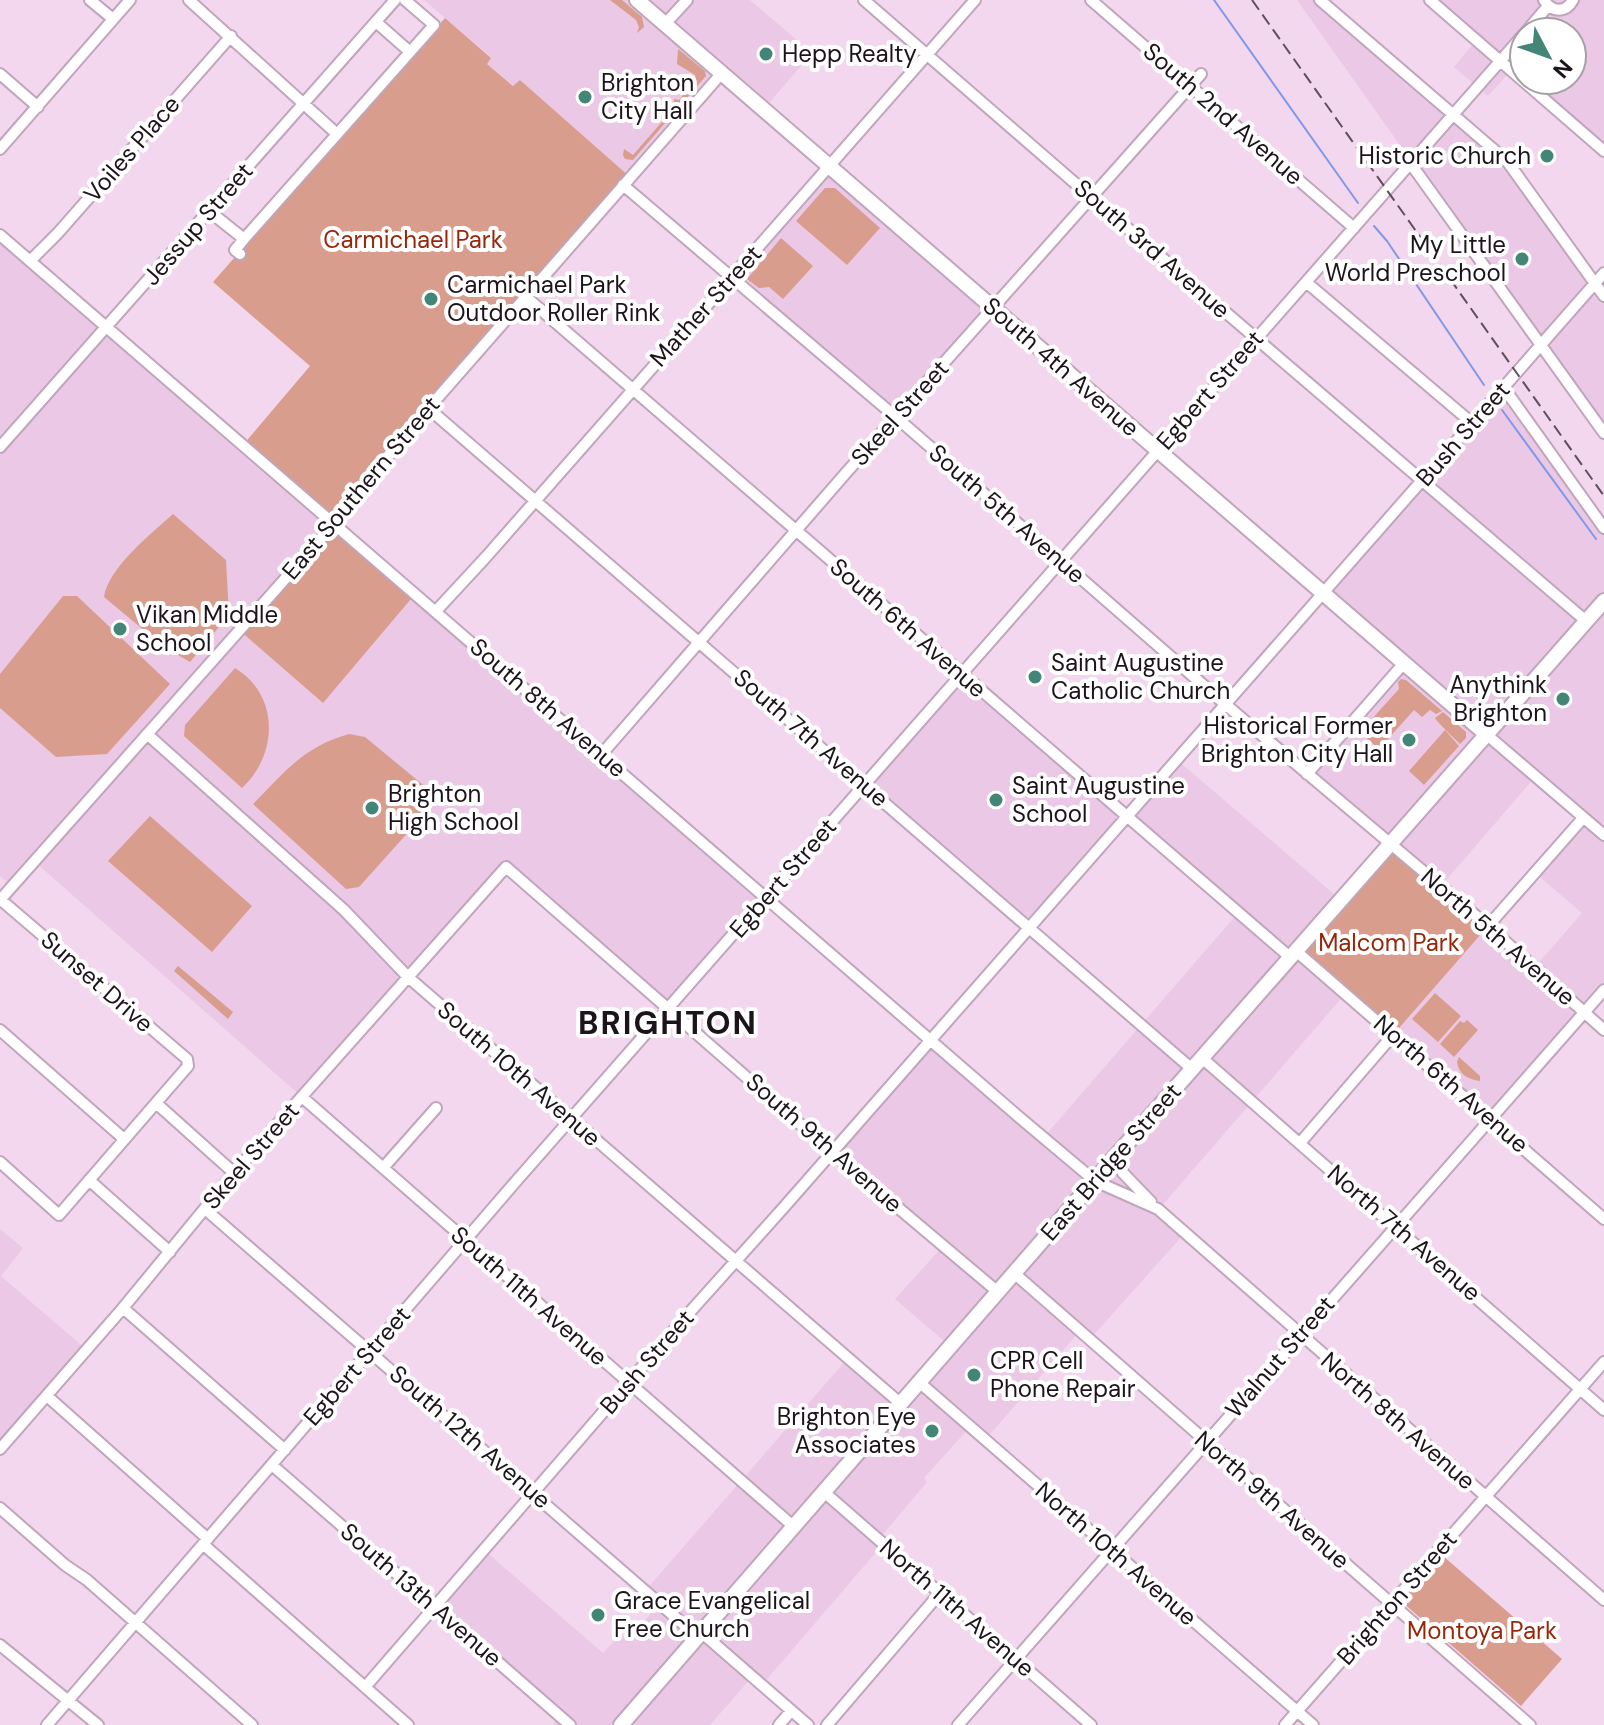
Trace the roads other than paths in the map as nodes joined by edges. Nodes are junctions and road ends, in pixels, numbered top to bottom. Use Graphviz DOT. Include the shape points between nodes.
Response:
graph roads {
  1 [pos="90,0"];
  2 [pos="130,0"];
  3 [pos="189,0"];
  4 [pos="395,0"];
  5 [pos="405,0"];
  6 [pos="637,0"];
  7 [pos="687,0"];
  8 [pos="864,0"];
  9 [pos="975,0"];
  10 [pos="1091,0"];
  11 [pos="1320,0"];
  12 [pos="1430,0"];
  13 [pos="1573,0"];
  14 [pos="1546,3"];
  15 [pos="113,19"];
  16 [pos="376,22"];
  17 [pos="665,24"];
  18 [pos="231,36"];
  19 [pos="410,52"];
  20 [pos="1508,53"];
  21 [pos="927,54"];
  22 [pos="1501,61"];
  23 [pos="0,74"];
  24 [pos="721,74"];
  25 [pos="1201,74"];
  26 [pos="1191,85"];
  27 [pos="303,105"];
  28 [pos="38,107"];
  29 [pos="1454,115"];
  30 [pos="341,132"];
  31 [pos="0,149"];
  32 [pos="1604,151"];
  33 [pos="1411,164"];
  34 [pos="829,165"];
  35 [pos="623,185"];
  36 [pos="1091,197"];
  37 [pos="209,211"];
  38 [pos="1354,228"];
  39 [pos="0,235"];
  40 [pos="244,239"];
  41 [pos="240,254"];
  42 [pos="30,261"];
  43 [pos="1604,273"];
  44 [pos="732,277"];
  45 [pos="1306,282"];
  46 [pos="1595,284"];
  47 [pos="1604,296"];
  48 [pos="526,297"];
  49 [pos="994,308"];
  50 [pos="107,327"];
  51 [pos="1256,338"];
  52 [pos="1541,345"];
  53 [pos="1504,388"];
  54 [pos="631,390"];
  55 [pos="428,408"];
  56 [pos="897,418"];
  57 [pos="1472,423"];
  58 [pos="1604,433"];
  59 [pos="0,447"];
  60 [pos="1157,451"];
  61 [pos="1422,480"];
  62 [pos="535,500"];
  63 [pos="334,523"];
  64 [pos="1604,528"];
  65 [pos="795,532"];
  66 [pos="1061,562"];
  67 [pos="1323,595"];
  68 [pos="1604,601"];
  69 [pos="436,611"];
  70 [pos="1586,621"];
  71 [pos="699,642"];
  72 [pos="1404,663"];
  73 [pos="961,674"];
  74 [pos="1225,704"];
  75 [pos="147,734"];
  76 [pos="1486,734"];
  77 [pos="601,755"];
  78 [pos="1307,774"];
  79 [pos="864,785"];
  80 [pos="1127,816"];
  81 [pos="1583,818"];
  82 [pos="1602,829"];
  83 [pos="1391,844"];
  84 [pos="506,867"];
  85 [pos="766,897"];
  86 [pos="0,900"];
  87 [pos="1488,926"];
  88 [pos="1029,927"];
  89 [pos="1294,954"];
  90 [pos="408,977"];
  91 [pos="1604,990"];
  92 [pos="669,1008"];
  93 [pos="1584,1013"];
  94 [pos="0,1030"];
  95 [pos="1604,1030"];
  96 [pos="1393,1035"];
  97 [pos="931,1040"];
  98 [pos="1197,1063"];
  99 [pos="302,1097"];
  100 [pos="156,1103"];
  101 [pos="436,1108"];
  102 [pos="1491,1119"];
  103 [pos="570,1120"];
  104 [pos="124,1139"];
  105 [pos="1300,1143"];
  106 [pos="832,1152"];
  107 [pos="1116,1156"];
  108 [pos="0,1162"];
  109 [pos="383,1168"];
  110 [pos="234,1173"];
  111 [pos="89,1180"];
  112 [pos="1095,1181"];
  113 [pos="205,1209"];
  114 [pos="1158,1209"];
  115 [pos="1604,1219"];
  116 [pos="1395,1225"];
  117 [pos="466,1240"];
  118 [pos="170,1252"];
  119 [pos="735,1261"];
  120 [pos="1014,1273"];
  121 [pos="998,1292"];
  122 [pos="123,1308"];
  123 [pos="1299,1335"];
  124 [pos="371,1351"];
  125 [pos="1604,1362"];
  126 [pos="919,1382"];
  127 [pos="628,1383"];
  128 [pos="1580,1390"];
  129 [pos="47,1396"];
  130 [pos="900,1403"];
  131 [pos="1604,1410"];
  132 [pos="1205,1442"];
  133 [pos="1,1445"];
  134 [pos="285,1450"];
  135 [pos="272,1465"];
  136 [pos="824,1492"];
  137 [pos="533,1493"];
  138 [pos="1485,1497"];
  139 [pos="0,1508"];
  140 [pos="793,1526"];
  141 [pos="206,1542"];
  142 [pos="1110,1550"];
  143 [pos="940,1593"];
  144 [pos="1604,1600"];
  145 [pos="1391,1604"];
  146 [pos="434,1607"];
  147 [pos="136,1623"];
  148 [pos="699,1634"];
  149 [pos="0,1645"];
  150 [pos="1015,1658"];
  151 [pos="366,1686"];
  152 [pos="69,1700"];
  153 [pos="791,1711"];
  154 [pos="1297,1711"];
  155 [pos="47,1725"];
  156 [pos="98,1725"];
  157 [pos="252,1725"];
  158 [pos="408,1725"];
  159 [pos="570,1725"];
  160 [pos="621,1725"];
  161 [pos="779,1725"];
  162 [pos="808,1725"];
  163 [pos="827,1725"];
  164 [pos="958,1725"];
  165 [pos="1091,1725"];
  166 [pos="1285,1725"];
  167 [pos="1313,1725"];
  168 [pos="1530,1725"];
  1 -- 15 [label="street"];
  2 -- 15 [label="street"];
  3 -- 18 [label="street"];
  4 -- 16 [label="street, Jessup Street"];
  5 -- 19 [label="street" via="434,25"];
  6 -- 17 [label="main road, South 4th Avenue"];
  7 -- 17 [label="street"];
  8 -- 21 [label="street, South 3rd Avenue"];
  9 -- 21 [label="street, Mather Street"];
  10 -- 26 [label="street, South 2nd Avenue"];
  11 -- 29 [label="street"];
  12 -- 22 [label="street"];
  13 -- 14 [label="street" via="1562,10"];
  15 -- 28 [label="street"];
  16 -- 19 [label="street"];
  16 -- 27 [label="street, Jessup Street"];
  17 -- 24 [label="main road, South 4th Avenue"];
  18 -- 27 [label="street"];
  18 -- 42 [label="street, Voiles Place"];
  19 -- 30 [label="street"];
  20 -- 22 [label="street, Egbert Street"];
  21 -- 34 [label="street, Mather Street"];
  21 -- 36 [label="street, South 3rd Avenue"];
  22 -- 29 [label="street, Egbert Street"];
  22 -- 32 [label="street"];
  23 -- 28 [label="street"];
  24 -- 34 [label="main road, South 4th Avenue"];
  24 -- 35 [label="street, East Southern Street"];
  25 -- 26 [label="street, Skeel Street"];
  26 -- 36 [label="street, Skeel Street"];
  26 -- 38 [label="street, South 2nd Avenue"];
  27 -- 30 [label="street"];
  27 -- 37 [label="street, Jessup Street"];
  28 -- 31 [label="street"];
  29 -- 33 [label="street, Egbert Street"];
  29 -- 46 [label="street" via="1507,161"];
  30 -- 40 [label="street"];
  33 -- 38 [label="street, Egbert Street"];
  33 -- 52 [label="street"];
  34 -- 44 [label="street, Mather Street"];
  34 -- 49 [label="main road, South 4th Avenue"];
  35 -- 44 [label="street, South 5th Avenue"];
  35 -- 48 [label="street, East Southern Street"];
  36 -- 49 [label="street, Skeel Street"];
  36 -- 51 [label="street, South 3rd Avenue"];
  37 -- 40 [label="street"];
  37 -- 50 [label="street, Jessup Street"];
  38 -- 45 [label="street, Egbert Street"];
  39 -- 42 [label="street, South 8th Avenue"];
  40 -- 41 [label="street" via="235,250"];
  42 -- 50 [label="street, South 8th Avenue"];
  43 -- 46 [label="street, Bush Street"];
  44 -- 54 [label="street, Mather Street"];
  44 -- 56 [label="street, South 5th Avenue"];
  45 -- 51 [label="street, Egbert Street"];
  45 -- 57 [label="street"];
  46 -- 47 [label="street"];
  46 -- 52 [label="street, Bush Street"];
  48 -- 54 [label="street, South 6th Avenue"];
  48 -- 55 [label="street, East Southern Street"];
  49 -- 56 [label="street, Skeel Street"];
  49 -- 60 [label="main road, South 4th Avenue"];
  50 -- 59 [label="street, Jessup Street"];
  50 -- 63 [label="street, South 8th Avenue"];
  51 -- 60 [label="street, Egbert Street"];
  51 -- 61 [label="street, South 3rd Avenue"];
  52 -- 53 [label="street, Bush Street"];
  52 -- 58 [label="street"];
  53 -- 57 [label="street, Bush Street"];
  53 -- 64 [label="street"];
  54 -- 62 [label="street, Mather Street"];
  54 -- 65 [label="street, South 6th Avenue"];
  55 -- 62 [label="street, South 7th Avenue"];
  55 -- 63 [label="street, East Southern Street"];
  56 -- 65 [label="street, Skeel Street"];
  56 -- 66 [label="street, South 5th Avenue"];
  57 -- 61 [label="street, Bush Street"];
  60 -- 66 [label="street, Egbert Street"];
  60 -- 67 [label="main road, South 4th Avenue"];
  61 -- 67 [label="street, Bush Street"];
  61 -- 70 [label="street, South 3rd Avenue"];
  62 -- 69 [label="street, Mather Street"];
  62 -- 71 [label="street, South 7th Avenue"];
  63 -- 69 [label="street, South 8th Avenue"];
  63 -- 75 [label="street, East Southern Street"];
  65 -- 71 [label="street, Skeel Street"];
  65 -- 73 [label="street, South 6th Avenue"];
  66 -- 73 [label="street, Egbert Street"];
  66 -- 74 [label="street, South 5th Avenue"];
  67 -- 72 [label="main road, South 4th Avenue"];
  67 -- 74 [label="street, Bush Street"];
  68 -- 70 [label="main road, East Bridge Street"];
  69 -- 77 [label="street, South 8th Avenue"];
  70 -- 76 [label="main road, East Bridge Street"];
  71 -- 77 [label="street, Skeel Street"];
  71 -- 79 [label="street, South 7th Avenue"];
  72 -- 76 [label="main road, South 4th Avenue"];
  72 -- 78 [label="street"];
  73 -- 79 [label="street, Egbert Street"];
  73 -- 80 [label="street, South 6th Avenue"];
  74 -- 78 [label="street, South 5th Avenue"];
  74 -- 80 [label="street, Bush Street"];
  75 -- 86 [label="street, East Southern Street"];
  75 -- 90 [label="street, South 10th Avenue" via="344,910"];
  76 -- 81 [label="street"];
  76 -- 83 [label="main road, East Bridge Street"];
  77 -- 85 [label="street, South 8th Avenue"];
  78 -- 83 [label="street, South 5th Avenue"];
  79 -- 85 [label="street, Egbert Street"];
  79 -- 88 [label="street, South 7th Avenue"];
  80 -- 88 [label="street, Bush Street"];
  80 -- 89 [label="street, South 6th Avenue"];
  81 -- 82 [label="street"];
  81 -- 87 [label="street"];
  83 -- 87 [label="street, North 5th Avenue"];
  83 -- 89 [label="main road, East Bridge Street"];
  84 -- 90 [label="street, Skeel Street"];
  84 -- 92 [label="street, South 9th Avenue"];
  85 -- 92 [label="street, Egbert Street"];
  85 -- 97 [label="street, South 8th Avenue"];
  86 -- 100 [label="street, Sunset Drive" via="187,1059 188,1066"];
  87 -- 93 [label="street, North 5th Avenue"];
  88 -- 97 [label="street, Bush Street"];
  88 -- 98 [label="street, South 7th Avenue"];
  89 -- 96 [label="street, North 6th Avenue"];
  89 -- 98 [label="main road, East Bridge Street"];
  90 -- 99 [label="street, Skeel Street"];
  90 -- 103 [label="street, South 10th Avenue"];
  91 -- 93 [label="street, Walnut Street"];
  92 -- 103 [label="street, Egbert Street"];
  92 -- 106 [label="street, South 9th Avenue"];
  93 -- 95 [label="street, North 5th Avenue"];
  93 -- 102 [label="street, Walnut Street"];
  94 -- 104 [label="street"];
  96 -- 102 [label="street, North 6th Avenue"];
  96 -- 105 [label="street"];
  97 -- 106 [label="street, Bush Street"];
  97 -- 112 [label="street, South 8th Avenue"];
  98 -- 105 [label="street, North 7th Avenue"];
  98 -- 107 [label="main road, East Bridge Street"];
  99 -- 109 [label="street, South 11th Avenue"];
  99 -- 110 [label="street, Skeel Street"];
  100 -- 104 [label="street"];
  100 -- 110 [label="street"];
  101 -- 109 [label="street"];
  102 -- 115 [label="street, North 6th Avenue"];
  102 -- 116 [label="street, Walnut Street"];
  103 -- 117 [label="street, Egbert Street"];
  103 -- 119 [label="street, South 10th Avenue"];
  104 -- 111 [label="street"];
  105 -- 116 [label="street, North 7th Avenue"];
  106 -- 119 [label="street, Bush Street"];
  106 -- 121 [label="street, South 9th Avenue"];
  107 -- 112 [label="main road, East Bridge Street"];
  107 -- 114 [label="street, North 8th Avenue" via="1118,1167"];
  108 -- 111 [label="street" via="59,1215"];
  109 -- 117 [label="street, South 11th Avenue"];
  110 -- 113 [label="street, Skeel Street"];
  111 -- 118 [label="street"];
  112 -- 114 [label="street, North 8th Avenue"];
  112 -- 120 [label="main road, East Bridge Street"];
  113 -- 118 [label="street, Skeel Street"];
  113 -- 124 [label="street, South 12th Avenue"];
  114 -- 123 [label="street, North 8th Avenue"];
  116 -- 123 [label="street, Walnut Street"];
  116 -- 128 [label="street, North 7th Avenue"];
  117 -- 124 [label="street, Egbert Street"];
  117 -- 127 [label="street, South 11th Avenue"];
  118 -- 122 [label="street, Skeel Street"];
  119 -- 127 [label="street, Bush Street"];
  119 -- 130 [label="street, South 10th Avenue"];
  120 -- 121 [label="main road, East Bridge Street"];
  120 -- 132 [label="street, North 9th Avenue"];
  121 -- 126 [label="main road, East Bridge Street"];
  122 -- 129 [label="street, Skeel Street"];
  122 -- 134 [label="street"];
  123 -- 132 [label="street, Walnut Street"];
  123 -- 138 [label="street, North 8th Avenue"];
  124 -- 134 [label="street, Egbert Street"];
  124 -- 137 [label="street, South 12th Avenue"];
  125 -- 128 [label="street, Brighton Street"];
  126 -- 130 [label="main road, East Bridge Street"];
  126 -- 142 [label="street, North 10th Avenue"];
  127 -- 137 [label="street, Bush Street"];
  127 -- 140 [label="street, South 11th Avenue"];
  128 -- 131 [label="street, North 7th Avenue"];
  128 -- 138 [label="street, Brighton Street"];
  129 -- 133 [label="street, Skeel Street"];
  129 -- 141 [label="street"];
  130 -- 136 [label="main road, East Bridge Street"];
  132 -- 142 [label="street, Walnut Street"];
  132 -- 145 [label="street, North 9th Avenue"];
  134 -- 135 [label="street, Egbert Street"];
  135 -- 141 [label="street, Egbert Street"];
  135 -- 146 [label="street, South 13th Avenue"];
  136 -- 140 [label="main road, East Bridge Street"];
  136 -- 143 [label="street, North 11th Avenue"];
  137 -- 146 [label="street, Bush Street"];
  137 -- 148 [label="street, South 12th Avenue"];
  138 -- 144 [label="street, North 8th Avenue"];
  138 -- 145 [label="street, Brighton Street"];
  139 -- 147 [label="street"];
  140 -- 148 [label="main road, East Bridge Street"];
  141 -- 147 [label="street, Egbert Street"];
  141 -- 151 [label="street"];
  142 -- 150 [label="street, Walnut Street"];
  142 -- 154 [label="street, North 10th Avenue"];
  143 -- 150 [label="street, North 11th Avenue"];
  143 -- 163 [label="street"];
  145 -- 154 [label="street, Brighton Street"];
  145 -- 168 [label="street, North 9th Avenue"];
  146 -- 151 [label="street, Bush Street"];
  146 -- 159 [label="street, South 13th Avenue"];
  147 -- 152 [label="street, Egbert Street"];
  147 -- 157 [label="street"];
  148 -- 153 [label="street, South 12th Avenue"];
  148 -- 160 [label="main road, East Bridge Street"];
  149 -- 152 [label="street"];
  150 -- 164 [label="street, Walnut Street"];
  150 -- 165 [label="street, North 11th Avenue"];
  151 -- 158 [label="street"];
  152 -- 155 [label="street, Egbert Street"];
  152 -- 156 [label="street"];
  153 -- 161 [label="street"];
  153 -- 162 [label="street, South 12th Avenue"];
  154 -- 166 [label="street, Brighton Street"];
  154 -- 167 [label="street, North 10th Avenue"];
}
